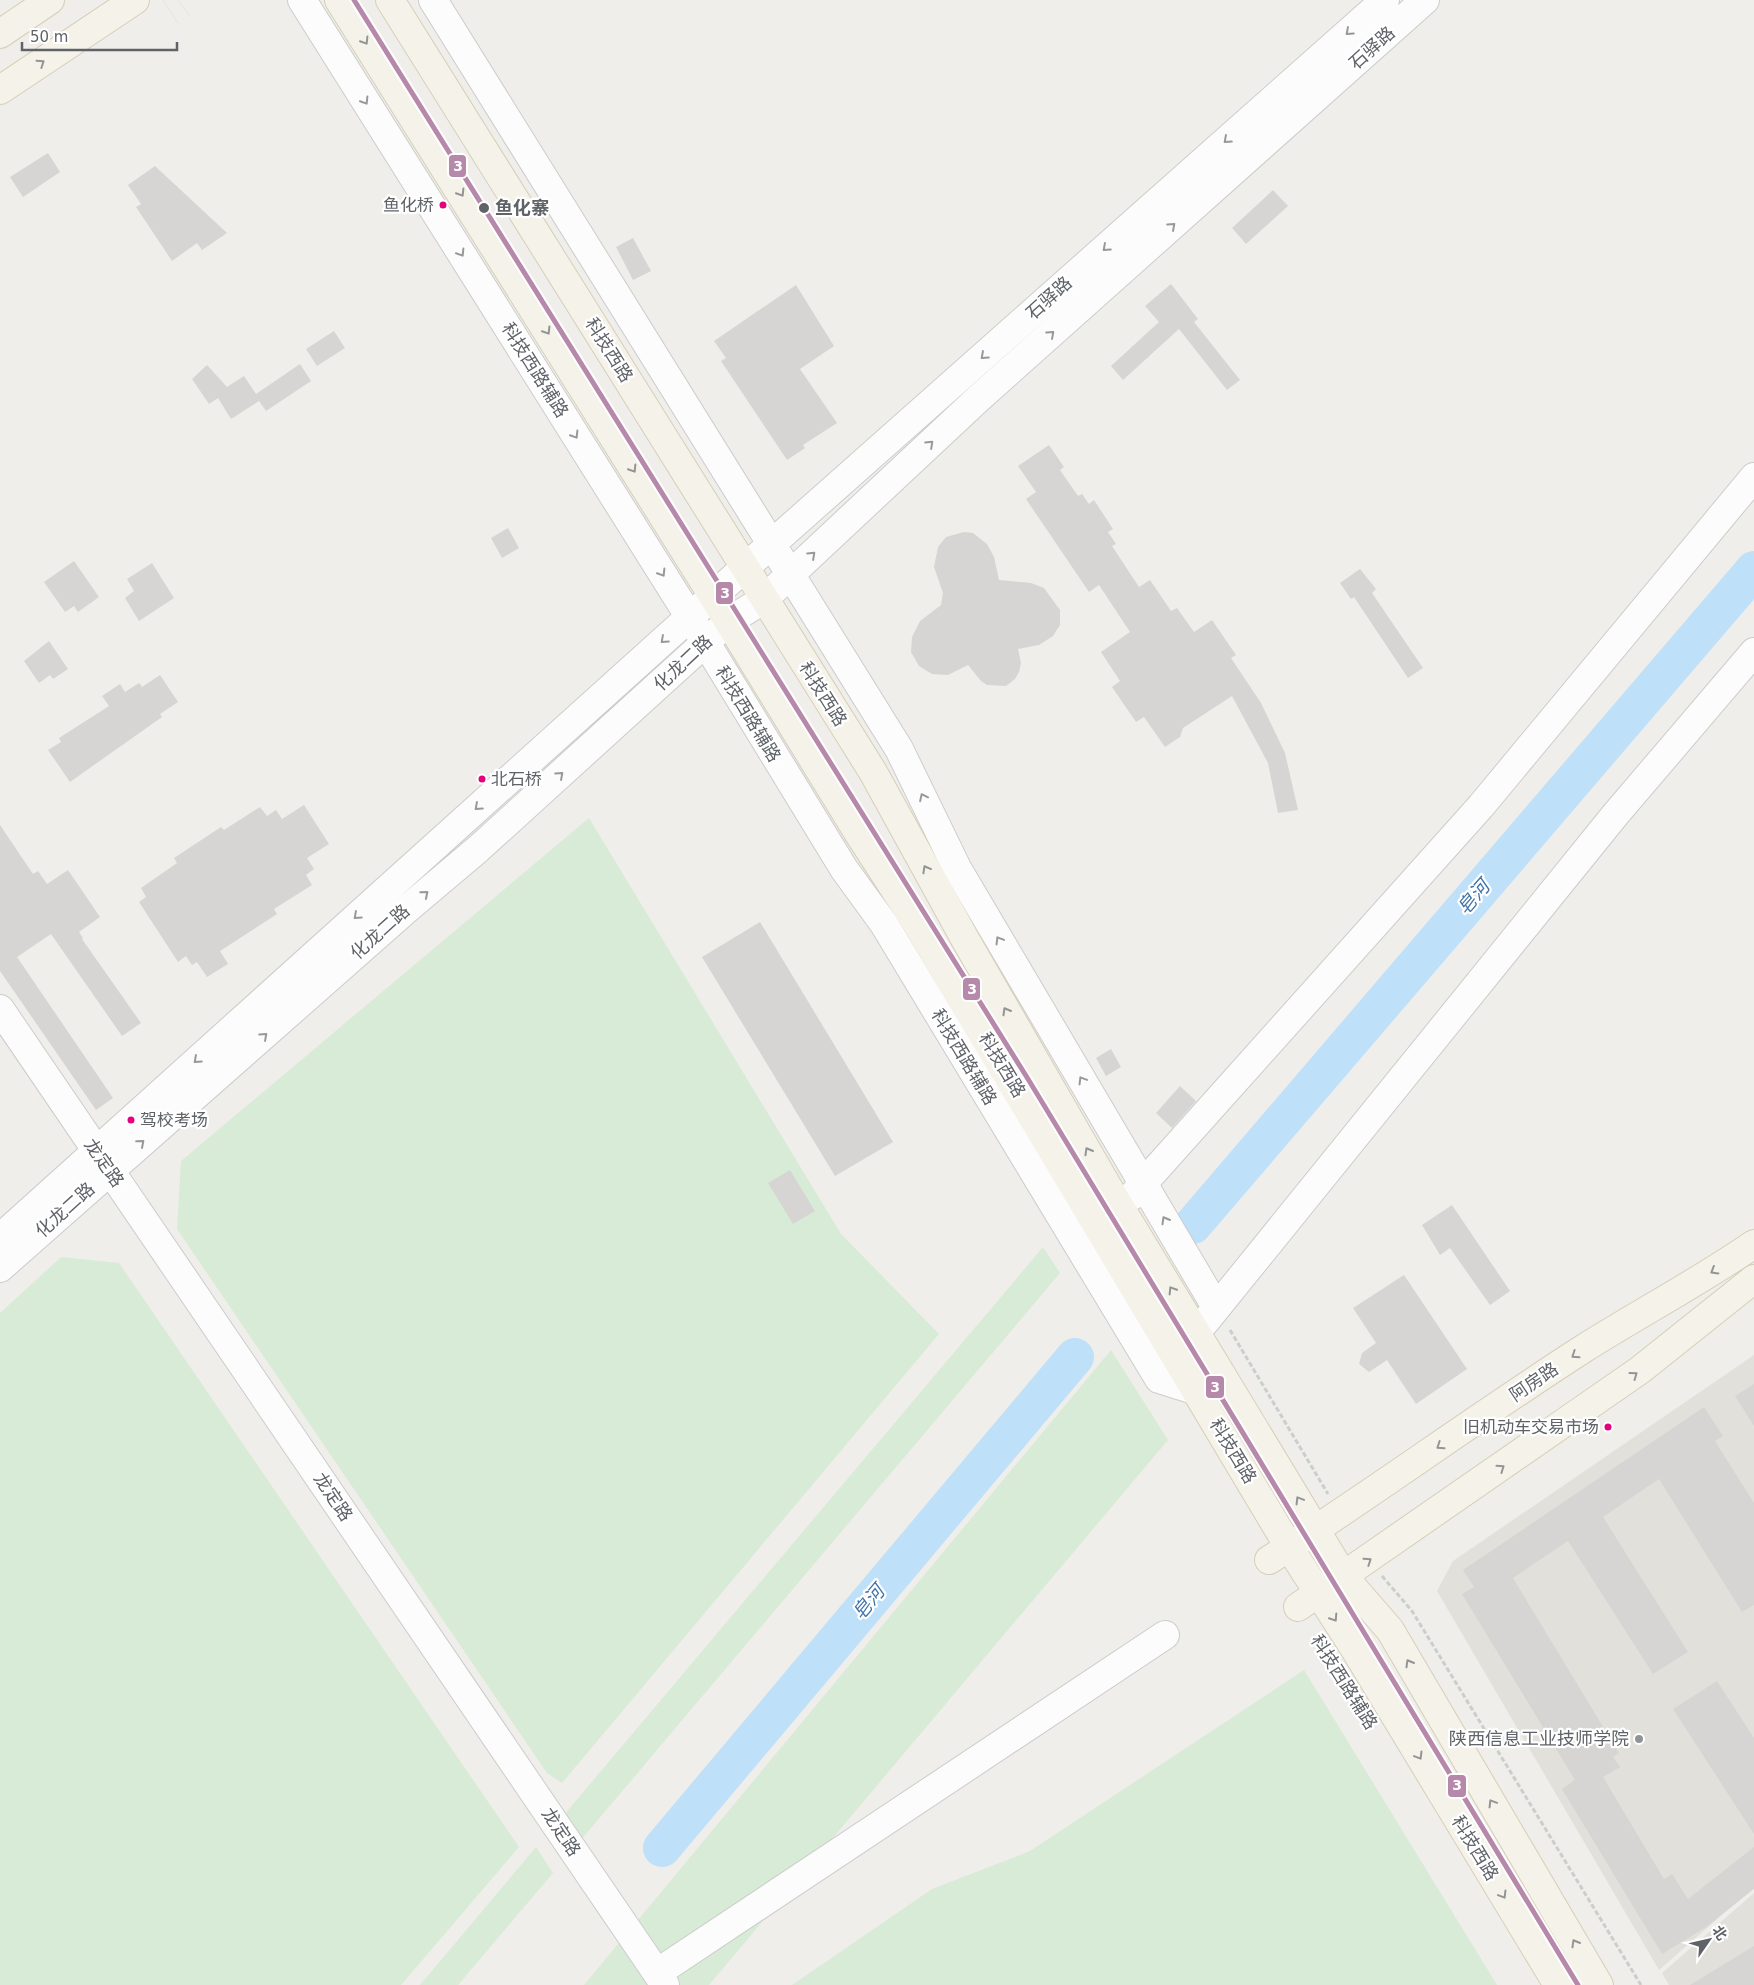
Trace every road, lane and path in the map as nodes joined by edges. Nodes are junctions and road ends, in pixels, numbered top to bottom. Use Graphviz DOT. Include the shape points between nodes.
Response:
graph roads {
  1 [pos="50,0"];
  2 [pos="135,0"];
  3 [pos="302,0"];
  4 [pos="339,0"];
  5 [pos="390,0"];
  6 [pos="433,0"];
  7 [pos="1386,0"];
  8 [pos="1425,0"];
  9 [pos="0,34"];
  10 [pos="0,90"];
  11 [pos="1754,478"];
  12 [pos="773,544"];
  13 [pos="745,570"];
  14 [pos="792,574"];
  15 [pos="713,596"];
  16 [pos="763,600"];
  17 [pos="690,617"];
  18 [pos="729,622"];
  19 [pos="706,643"];
  20 [pos="1754,652"];
  21 [pos="0,1009"];
  22 [pos="103,1161"];
  23 [pos="1144,1184"];
  24 [pos="1121,1208"];
  25 [pos="0,1238"];
  26 [pos="1754,1244"];
  27 [pos="0,1268"];
  28 [pos="1754,1279"];
  29 [pos="1216,1307"];
  30 [pos="1197,1332"];
  31 [pos="1197,1390"];
  32 [pos="1316,1530"];
  33 [pos="1279,1553"];
  34 [pos="1344,1577"];
  35 [pos="1308,1600"];
  36 [pos="1165,1635"];
  37 [pos="1322,1646"];
  38 [pos="1363,1713"];
  39 [pos="661,1979"];
  40 [pos="1558,1985"];
  41 [pos="1599,1985"];
  1 -- 9 [label="main road"];
  10 -- 2 [label="main road, one-way"];
  3 -- 17 [label="street, 科技西路辅路, one-way"];
  4 -- 15 [label="main road, 科技西路, one-way"];
  5 -- 13 [label="main road, 科技西路"];
  6 -- 12 [label="street"];
  7 -- 12 [label="street, 石驿路, one-way"];
  14 -- 8 [label="street, 石驿路, one-way" via="979,398"];
  11 -- 23 [label="street" via="1481,806"];
  12 -- 13 [label="street, 石驿路"];
  12 -- 14 [label="street"];
  13 -- 15 [label="street, 石驿路"];
  13 -- 16 [label="main road, 科技西路"];
  14 -- 16 [label="street, 石驿路"];
  23 -- 14 [label="street, one-way" via="957,868 899,749"];
  15 -- 17 [label="street, 化龙二路"];
  15 -- 18 [label="main road, 科技西路"];
  16 -- 18 [label="street, 化龙二路"];
  24 -- 16 [label="main road, 科技西路, one-way" via="965,940 873,772"];
  17 -- 19 [label="street, 科技西路辅路"];
  17 -- 22 [label="street, 化龙二路, one-way"];
  18 -- 19 [label="street, 化龙二路"];
  18 -- 31 [label="main road, 科技西路" via="851,823 917,924"];
  22 -- 19 [label="street, 化龙二路, one-way" via="478,849"];
  19 -- 31 [label="street, 科技西路辅路" via="844,869 884,924 1158,1379"];
  20 -- 29 [label="street" via="1615,814"];
  21 -- 22 [label="street, 龙定路"];
  22 -- 25 [label="street, 化龙二路"];
  22 -- 27 [label="street, 化龙二路"];
  22 -- 39 [label="street, 龙定路"];
  23 -- 24 [label="street"];
  29 -- 23 [label="street, one-way"];
  30 -- 24 [label="main road, 科技西路, one-way"];
  26 -- 32 [label="main road, 阿房路, one-way" via="1583,1349"];
  34 -- 28 [label="main road, one-way" via="1640,1370"];
  29 -- 30 [label="street"];
  32 -- 30 [label="main road, 科技西路, one-way"];
  31 -- 33 [label="main road, 科技西路"];
  32 -- 33 [label="main road, 阿房路"];
  32 -- 34 [label="main road, 科技西路"];
  33 -- 35 [label="main road, 科技西路"];
  34 -- 35 [label="main road"];
  41 -- 34 [label="main road, 科技西路, one-way" via="1390,1630"];
  35 -- 40 [label="main road, 科技西路, one-way" via="1356,1651"];
  36 -- 39 [label="street"];
  37 -- 38 [label="path, 科技西路辅路"];
}
